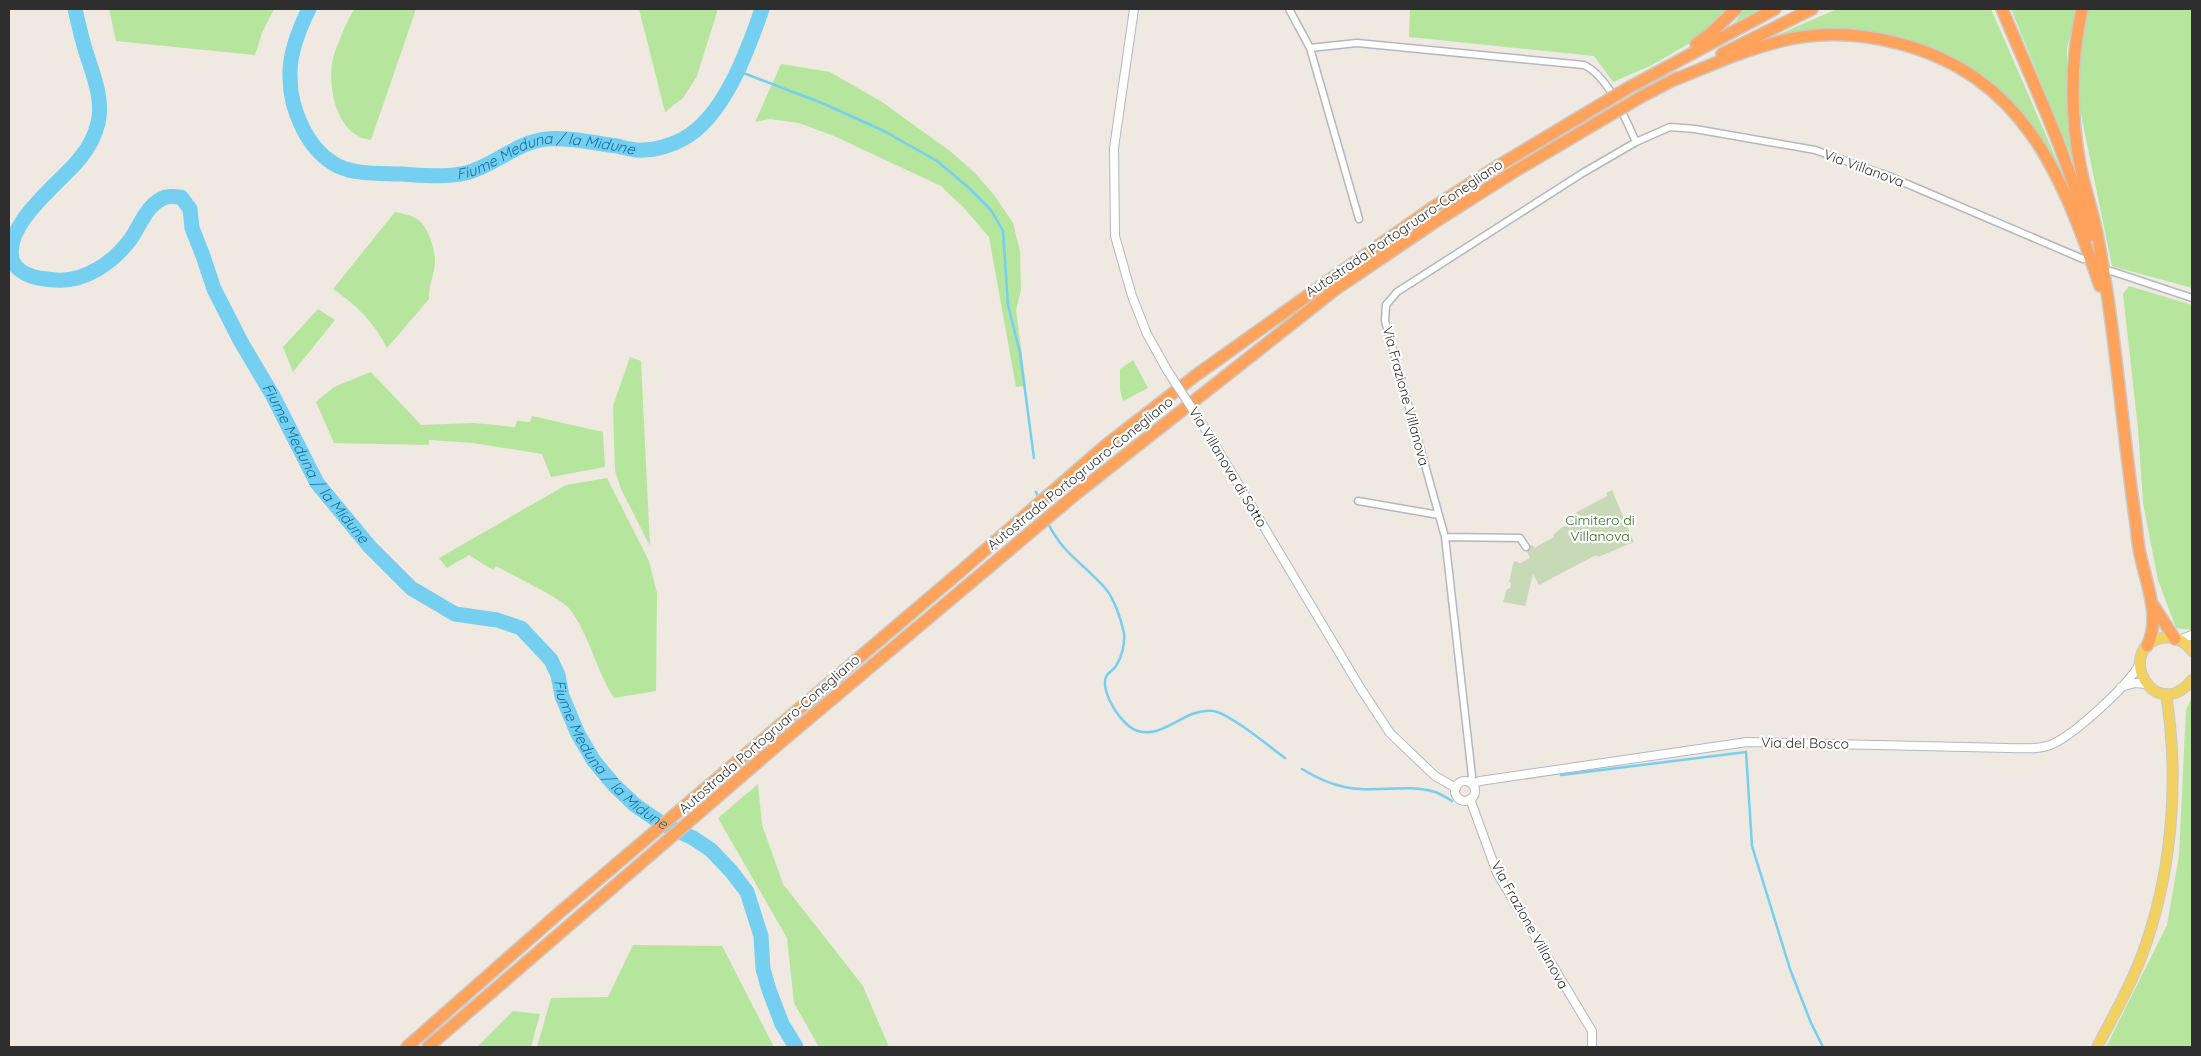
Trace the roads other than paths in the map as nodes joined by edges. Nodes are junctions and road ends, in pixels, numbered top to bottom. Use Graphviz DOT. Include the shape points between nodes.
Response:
graph roads {
  1 [pos="1134,9"];
  2 [pos="1289,9"];
  3 [pos="1736,9"];
  4 [pos="1775,9"];
  5 [pos="1812,9"];
  6 [pos="2002,9"];
  7 [pos="2082,9"];
  8 [pos="1310,48"];
  9 [pos="1658,72"];
  10 [pos="1671,81"];
  11 [pos="1636,142"];
  12 [pos="1359,219"];
  13 [pos="2083,259"];
  14 [pos="2111,271"];
  15 [pos="2192,298"];
  16 [pos="2108,311"];
  17 [pos="1358,501"];
  18 [pos="1439,515"];
  19 [pos="1445,537"];
  20 [pos="1526,547"];
  21 [pos="2150,599"];
  22 [pos="2192,635"];
  23 [pos="2177,639"];
  24 [pos="2147,646"];
  25 [pos="2192,651"];
  26 [pos="2140,662"];
  27 [pos="2146,684"];
  28 [pos="2190,685"];
  29 [pos="2119,688"];
  30 [pos="2171,693"];
  31 [pos="1472,783"];
  32 [pos="1456,788"];
  33 [pos="1470,799"];
  34 [pos="407,1047"];
  35 [pos="428,1047"];
  36 [pos="1592,1047"];
  37 [pos="2097,1047"];
  1 -- 32 [label="street, Via Villanova di Sotto, bridge" via="1114,148 1115,236 1147,334 1390,733 1435,776"];
  2 -- 8 [label="street"];
  3 -- 9 [label="highway" via="1710,34"];
  4 -- 9 [label="highway, Autostrada Portogruaro-Conegliano"];
  5 -- 10 [label="highway, Autostrada Portogruaro-Conegliano"];
  6 -- 16 [label="highway" via="2056,138 2083,214"];
  7 -- 16 [label="highway" via="2074,52 2074,120 2081,171 2098,239"];
  8 -- 11 [label="street" via="1357,43 1584,64 1598,74"];
  8 -- 12 [label="street"];
  9 -- 34 [label="highway, Autostrada Portogruaro-Conegliano, bridge" via="1498,166 1424,214 1195,376 1106,445"];
  10 -- 16 [label="highway" via="1746,52 1816,35 1842,34 1885,39 1930,53 1955,65 2001,98 2036,139 2066,194"];
  10 -- 35 [label="highway, Autostrada Portogruaro-Conegliano, bridge" via="1512,173 1336,289 1076,494 974,579"];
  11 -- 13 [label="street, Via Villanova" via="1670,127 1815,150 1891,177"];
  11 -- 18 [label="street, Via Frazione Villanova" via="1397,292 1386,305 1385,320"];
  14 -- 15 [label="street"];
  16 -- 21 [label="highway" via="2140,556"];
  17 -- 18 [label="street"];
  18 -- 19 [label="street, Via Frazione Villanova"];
  19 -- 20 [label="street" via="1520,538"];
  19 -- 31 [label="street, Via Frazione Villanova"];
  21 -- 23 [label="highway"];
  21 -- 24 [label="highway" via="2152,632"];
  22 -- 23 [label="street"];
  23 -- 24 [label="main road" via="2163,638"];
  23 -- 25 [label="main road"];
  24 -- 26 [label="main road"];
  26 -- 27 [label="main road" via="2140,672"];
  26 -- 29 [label="street, Via del Bosco"];
  27 -- 29 [label="street" via="2135,683"];
  27 -- 30 [label="main road" via="2155,691"];
  28 -- 30 [label="main road"];
  29 -- 31 [label="street, Via del Bosco" via="2074,732 2047,746 2008,748 1747,742"];
  30 -- 37 [label="main road" via="2174,765 2171,816 2160,892 2147,942 2132,979"];
  31 -- 32 [label="street" via="1462,782"];
  31 -- 33 [label="street" via="1475,792"];
  32 -- 33 [label="street" via="1461,799"];
  33 -- 36 [label="street, Via Frazione Villanova" via="1498,873 1592,1031"];
}
